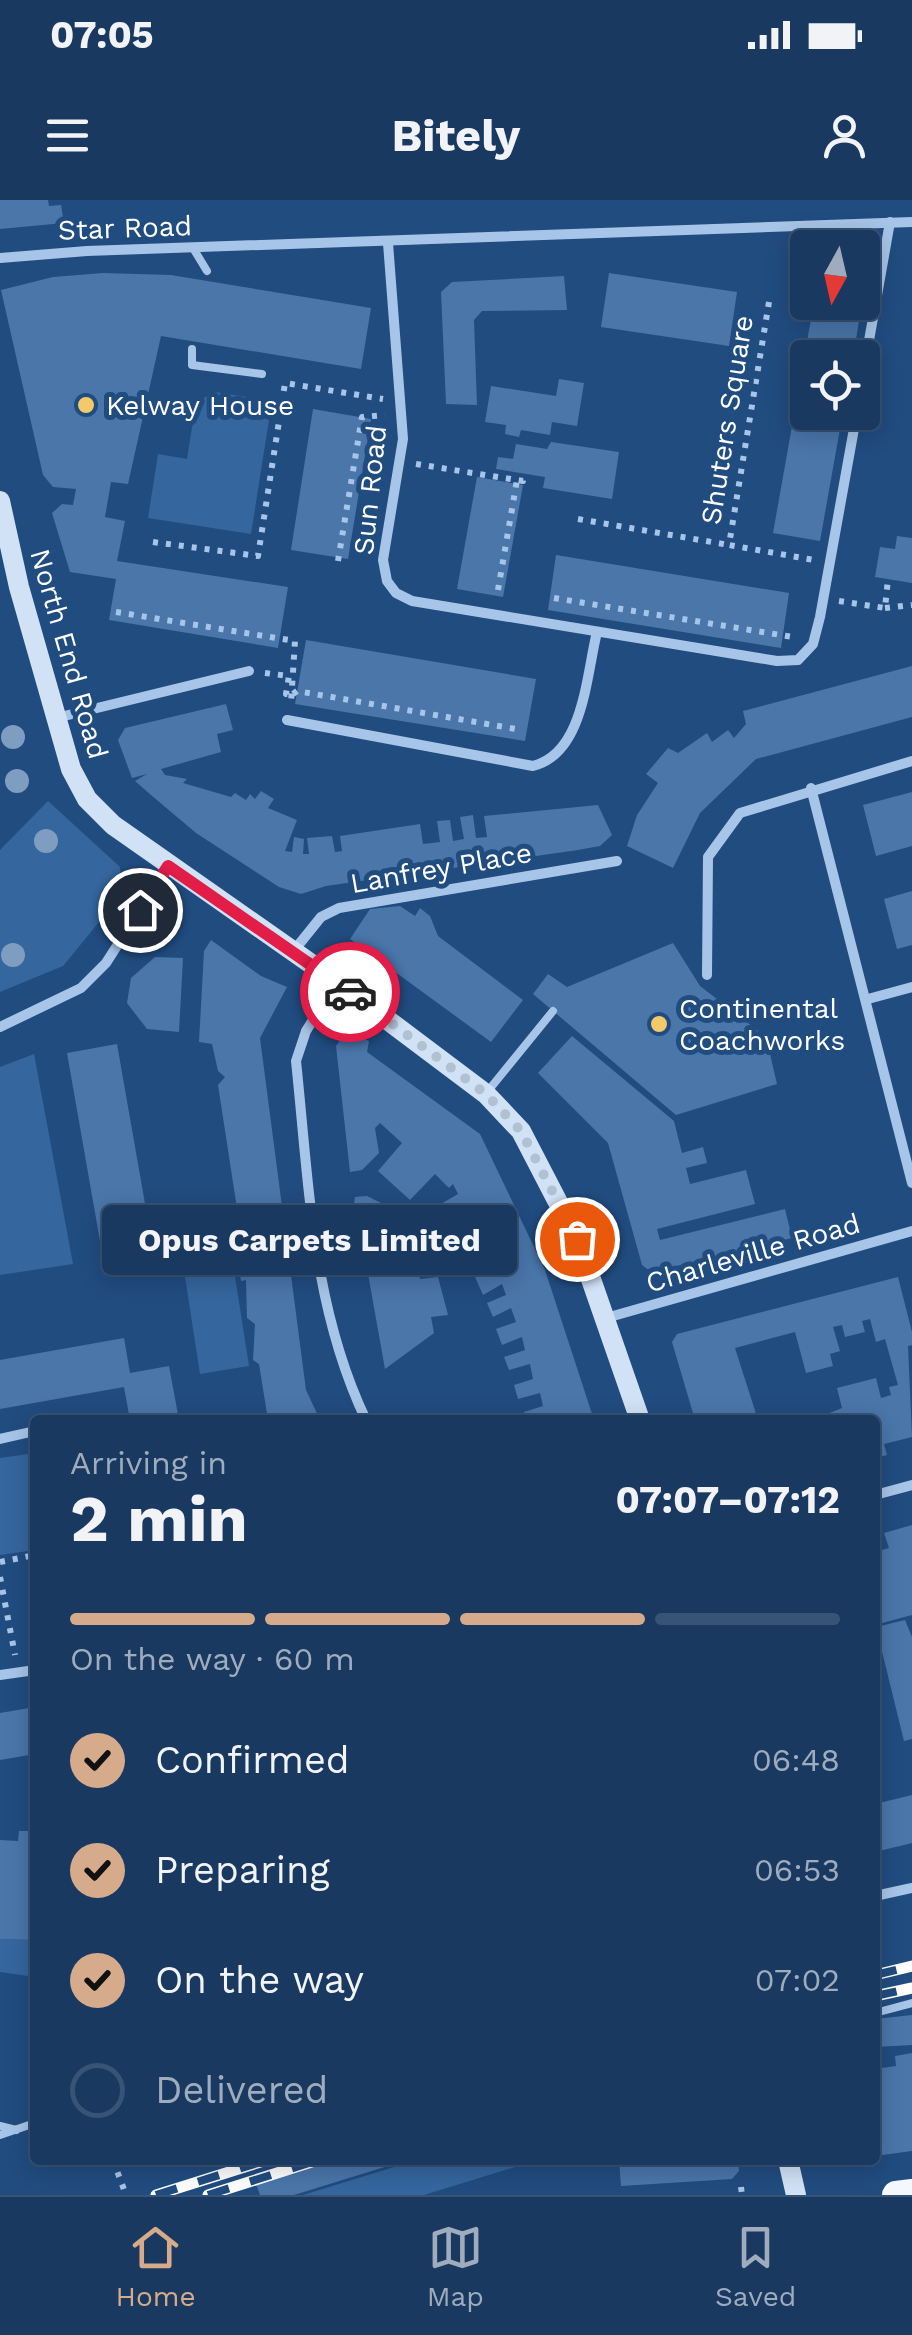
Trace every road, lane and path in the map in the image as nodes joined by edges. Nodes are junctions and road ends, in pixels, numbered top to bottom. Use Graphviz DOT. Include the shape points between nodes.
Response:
graph roads {
  1 [pos="890,222"];
  2 [pos="912,222"];
  3 [pos="388,243"];
  4 [pos="193,248"];
  5 [pos="0,258"];
  6 [pos="207,271"];
  7 [pos="769,302"];
  8 [pos="869,340"];
  9 [pos="192,349"];
  10 [pos="262,374"];
  11 [pos="400,402"];
  12 [pos="374,412"];
  13 [pos="854,430"];
  14 [pos="400,462"];
  15 [pos="524,474"];
  16 [pos="517,480"];
  17 [pos="0,501"];
  18 [pos="578,519"];
  19 [pos="153,542"];
  20 [pos="728,545"];
  21 [pos="338,561"];
  22 [pos="830,562"];
  23 [pos="888,579"];
  24 [pos="498,590"];
  25 [pos="554,598"];
  26 [pos="823,598"];
  27 [pos="912,605"];
  28 [pos="886,608"];
  29 [pos="116,612"];
  30 [pos="798,620"];
  31 [pos="597,632"];
  32 [pos="249,671"];
  33 [pos="292,695"];
  34 [pos="56,718"];
  35 [pos="287,720"];
  36 [pos="516,729"];
  37 [pos="912,761"];
  38 [pos="811,788"];
  39 [pos="617,861"];
  40 [pos="168,866"];
  41 [pos="292,953"];
  42 [pos="708,975"];
  43 [pos="337,982"];
  44 [pos="912,987"];
  45 [pos="868,999"];
  46 [pos="552,1011"];
  47 [pos="0,1027"];
  48 [pos="486,1094"];
  49 [pos="912,1183"];
  50 [pos="912,1231"];
  51 [pos="606,1318"];
  52 [pos="364,1415"];
  53 [pos="638,1415"];
  54 [pos="30,1433"];
  55 [pos="0,1438"];
  56 [pos="912,1485"];
  57 [pos="880,1494"];
  58 [pos="30,1557"];
  59 [pos="0,1562"];
  60 [pos="0,1577"];
  61 [pos="30,1671"];
  62 [pos="19,1672"];
  63 [pos="0,1675"];
  64 [pos="912,1888"];
  65 [pos="880,1895"];
  66 [pos="912,2004"];
  67 [pos="880,2012"];
  68 [pos="30,2125"];
  69 [pos="0,2126"];
  70 [pos="16,2130"];
  71 [pos="0,2135"];
  72 [pos="115,2165"];
  73 [pos="789,2165"];
  74 [pos="912,2192"];
  75 [pos="126,2195"];
  76 [pos="796,2195"];
  77 [pos="896,2195"];
  1 -- 2 [label="street, Star Road"];
  1 -- 3 [label="street, Star Road"];
  1 -- 8 [label="street"];
  3 -- 4 [label="street, Star Road"];
  3 -- 11 [label="street, Sun Road"];
  4 -- 5 [label="street, Star Road"];
  4 -- 6 [label="lane"];
  7 -- 20 [label="path, Shuters Square"];
  9 -- 10 [label="lane" via="192,364"];
  11 -- 14 [label="street, Sun Road"];
  11 -- 19 [label="path" via="285,383 258,556"];
  12 -- 21 [label="path" via="362,417"];
  13 -- 22 [label="street, Sun Road"];
  14 -- 16 [label="path"];
  14 -- 31 [label="street, Sun Road" via="383,560 396,593 412,602"];
  15 -- 16 [label="path"];
  16 -- 24 [label="path"];
  17 -- 34 [label="main road, North End Road"];
  18 -- 20 [label="path, Shuters Square"];
  20 -- 22 [label="path, Shuters Square"];
  22 -- 26 [label="street, Sun Road"];
  23 -- 28 [label="path"];
  25 -- 30 [label="path" via="795,638"];
  26 -- 28 [label="path"];
  26 -- 31 [label="street, Sun Road" via="813,644 798,660"];
  27 -- 28 [label="path"];
  29 -- 33 [label="path" via="295,642"];
  31 -- 35 [label="street" via="570,740 550,762 533,766"];
  32 -- 33 [label="path" via="289,676 286,694"];
  32 -- 34 [label="street"];
  33 -- 36 [label="path" via="297,690"];
  34 -- 40 [label="main road, North End Road" via="87,799"];
  37 -- 38 [label="street"];
  38 -- 42 [label="street" via="740,812 708,857"];
  38 -- 45 [label="street"];
  39 -- 41 [label="street, Lanfrey Place" via="339,908 321,916"];
  40 -- 41 [label="main road, North End Road"];
  40 -- 47 [label="street" via="106,964 80,988"];
  41 -- 43 [label="main road, North End Road"];
  43 -- 48 [label="main road, North End Road"];
  43 -- 52 [label="street" via="306,1031 296,1062 321,1294"];
  44 -- 45 [label="street"];
  45 -- 49 [label="street"];
  46 -- 48 [label="lane"];
  48 -- 51 [label="main road, North End Road" via="521,1131 546,1175"];
  50 -- 51 [label="street, Charleville Road"];
  51 -- 53 [label="main road, North End Road"];
  54 -- 55 [label="street"];
  56 -- 57 [label="street"];
  58 -- 59 [label="path"];
  60 -- 62 [label="path"];
  61 -- 62 [label="street"];
  62 -- 63 [label="street"];
  64 -- 65 [label="street"];
  66 -- 67 [label="lane"];
  68 -- 70 [label="lane"];
  69 -- 70 [label="lane"];
  70 -- 71 [label="lane"];
  72 -- 75 [label="path"];
  73 -- 76 [label="main road"];
  74 -- 77 [label="highway"];
}
